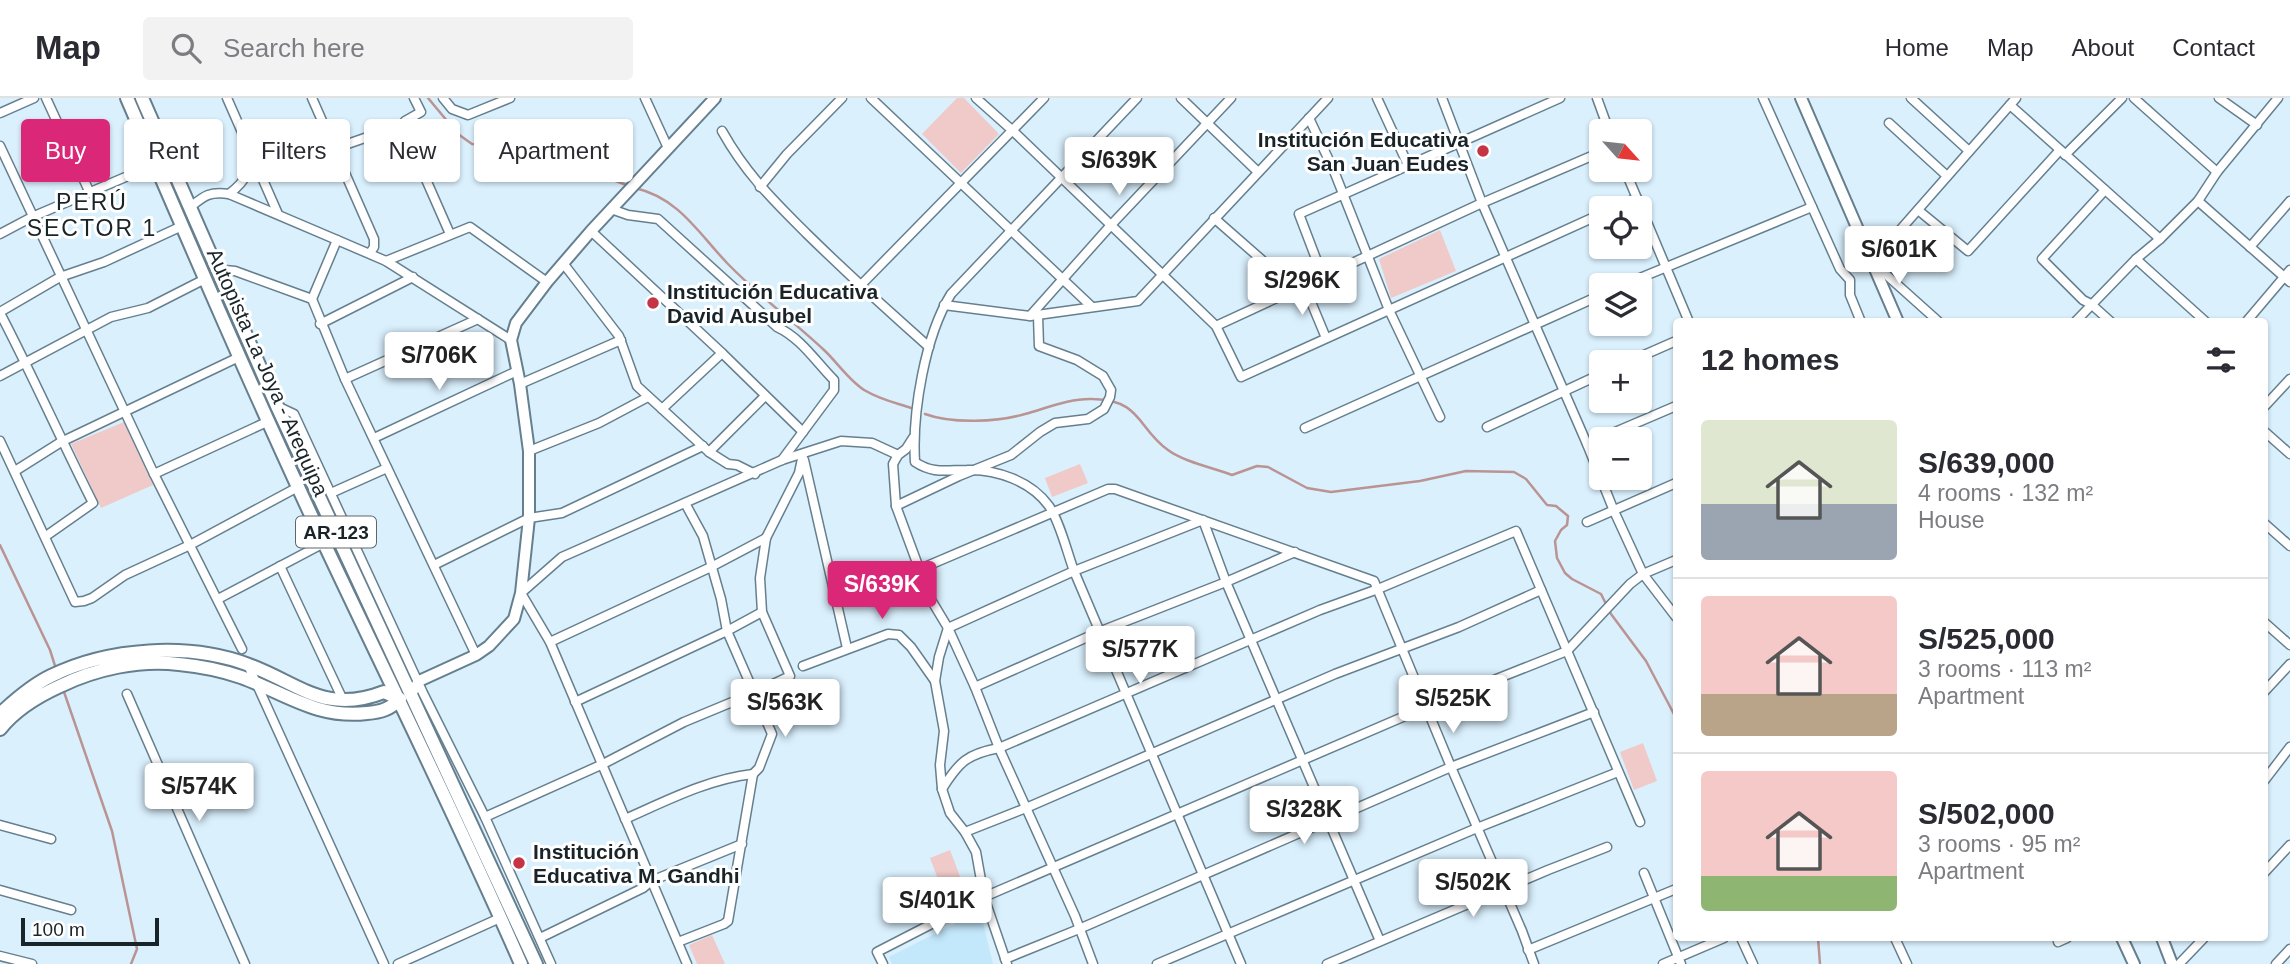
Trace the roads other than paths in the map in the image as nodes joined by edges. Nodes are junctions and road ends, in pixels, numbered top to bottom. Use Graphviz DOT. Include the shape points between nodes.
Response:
graph roads {
  1 [pos="34,98"];
  2 [pos="46,98"];
  3 [pos="127,98"];
  4 [pos="142,98"];
  5 [pos="227,98"];
  6 [pos="312,98"];
  7 [pos="414,98"];
  8 [pos="443,98"];
  9 [pos="510,98"];
  10 [pos="645,98"];
  11 [pos="715,98"];
  12 [pos="842,98"];
  13 [pos="871,98"];
  14 [pos="976,98"];
  15 [pos="1044,98"];
  16 [pos="1138,98"];
  17 [pos="1181,98"];
  18 [pos="1231,98"];
  19 [pos="1328,98"];
  20 [pos="1377,98"];
  21 [pos="1442,98"];
  22 [pos="1560,98"];
  23 [pos="1597,98"];
  24 [pos="1763,98"];
  25 [pos="1801,98"];
  26 [pos="1911,98"];
  27 [pos="2016,98"];
  28 [pos="2122,98"];
  29 [pos="2134,98"];
  30 [pos="2219,98"];
  31 [pos="2278,98"];
  32 [pos="2010,105"];
  33 [pos="0,113"];
  34 [pos="1310,118"];
  35 [pos="136,119"];
  36 [pos="322,119"];
  37 [pos="410,119"];
  38 [pos="1605,119"];
  39 [pos="237,121"];
  40 [pos="1889,123"];
  41 [pos="1207,124"];
  42 [pos="2257,125"];
  43 [pos="722,131"];
  44 [pos="1013,131"];
  45 [pos="1459,142"];
  46 [pos="0,146"];
  47 [pos="668,148"];
  48 [pos="1969,151"];
  49 [pos="2062,153"];
  50 [pos="1589,157"];
  51 [pos="1408,165"];
  52 [pos="1258,172"];
  53 [pos="2217,172"];
  54 [pos="1947,176"];
  55 [pos="124,177"];
  56 [pos="1063,178"];
  57 [pos="164,182"];
  58 [pos="244,182"];
  59 [pos="264,182"];
  60 [pos="350,182"];
  61 [pos="427,182"];
  62 [pos="960,184"];
  63 [pos="760,187"];
  64 [pos="2105,190"];
  65 [pos="89,191"];
  66 [pos="229,194"];
  67 [pos="1343,194"];
  68 [pos="2198,201"];
  69 [pos="2290,201"];
  70 [pos="1482,203"];
  71 [pos="1812,207"];
  72 [pos="189,208"];
  73 [pos="611,209"];
  74 [pos="1918,210"];
  75 [pos="278,214"];
  76 [pos="32,216"];
  77 [pos="1214,218"];
  78 [pos="1589,219"];
  79 [pos="1111,225"];
  80 [pos="182,226"];
  81 [pos="591,231"];
  82 [pos="1010,231"];
  83 [pos="0,234"];
  84 [pos="450,234"];
  85 [pos="1652,236"];
  86 [pos="2160,239"];
  87 [pos="337,240"];
  88 [pos="2250,247"];
  89 [pos="370,253"];
  90 [pos="1367,255"];
  91 [pos="1506,257"];
  92 [pos="2136,259"];
  93 [pos="386,261"];
  94 [pos="563,262"];
  95 [pos="1872,262"];
  96 [pos="1665,267"];
  97 [pos="215,269"];
  98 [pos="1162,273"];
  99 [pos="1651,273"];
  100 [pos="2288,276"];
  101 [pos="60,277"];
  102 [pos="413,277"];
  103 [pos="1324,277"];
  104 [pos="205,279"];
  105 [pos="1063,279"];
  106 [pos="547,282"];
  107 [pos="1304,285"];
  108 [pos="860,286"];
  109 [pos="1294,288"];
  110 [pos="312,299"];
  111 [pos="1589,300"];
  112 [pos="944,304"];
  113 [pos="2091,304"];
  114 [pos="1091,306"];
  115 [pos="1389,310"];
  116 [pos="0,313"];
  117 [pos="1034,316"];
  118 [pos="1687,318"];
  119 [pos="1859,318"];
  120 [pos="1896,318"];
  121 [pos="1935,318"];
  122 [pos="2079,318"];
  123 [pos="2107,318"];
  124 [pos="2202,318"];
  125 [pos="2250,318"];
  126 [pos="478,319"];
  127 [pos="320,324"];
  128 [pos="1534,324"];
  129 [pos="1216,326"];
  130 [pos="86,329"];
  131 [pos="1326,338"];
  132 [pos="510,340"];
  133 [pos="621,340"];
  134 [pos="1673,342"];
  135 [pos="929,347"];
  136 [pos="1652,352"];
  137 [pos="722,353"];
  138 [pos="239,356"];
  139 [pos="26,363"];
  140 [pos="517,371"];
  141 [pos="0,376"];
  142 [pos="1420,376"];
  143 [pos="345,379"];
  144 [pos="1589,379"];
  145 [pos="2290,379"];
  146 [pos="520,384"];
  147 [pos="1564,390"];
  148 [pos="765,396"];
  149 [pos="649,397"];
  150 [pos="2268,403"];
  151 [pos="277,406"];
  152 [pos="1673,407"];
  153 [pos="662,410"];
  154 [pos="125,411"];
  155 [pos="1440,417"];
  156 [pos="269,421"];
  157 [pos="1487,427"];
  158 [pos="1305,428"];
  159 [pos="803,432"];
  160 [pos="2268,435"];
  161 [pos="914,437"];
  162 [pos="374,439"];
  163 [pos="0,441"];
  164 [pos="61,442"];
  165 [pos="1587,444"];
  166 [pos="706,449"];
  167 [pos="529,451"];
  168 [pos="803,454"];
  169 [pos="2290,454"];
  170 [pos="898,455"];
  171 [pos="782,460"];
  172 [pos="387,468"];
  173 [pos="980,470"];
  174 [pos="15,471"];
  175 [pos="154,474"];
  176 [pos="755,474"];
  177 [pos="1673,484"];
  178 [pos="299,487"];
  179 [pos="331,493"];
  180 [pos="685,503"];
  181 [pos="896,506"];
  182 [pos="1614,511"];
  183 [pos="1052,512"];
  184 [pos="529,519"];
  185 [pos="1203,520"];
  186 [pos="1587,522"];
  187 [pos="2268,527"];
  188 [pos="46,536"];
  189 [pos="766,538"];
  190 [pos="324,543"];
  191 [pos="190,545"];
  192 [pos="2290,546"];
  193 [pos="1295,552"];
  194 [pos="1673,561"];
  195 [pos="434,565"];
  196 [pos="280,566"];
  197 [pos="711,567"];
  198 [pos="920,569"];
  199 [pos="1074,571"];
  200 [pos="1643,573"];
  201 [pos="1226,582"];
  202 [pos="1378,589"];
  203 [pos="1541,590"];
  204 [pos="521,593"];
  205 [pos="218,599"];
  206 [pos="762,612"];
  207 [pos="1673,613"];
  208 [pos="2268,626"];
  209 [pos="948,628"];
  210 [pos="727,631"];
  211 [pos="1101,631"];
  212 [pos="1251,639"];
  213 [pos="550,642"];
  214 [pos="2290,645"];
  215 [pos="847,648"];
  216 [pos="242,649"];
  217 [pos="1403,649"];
  218 [pos="1567,651"];
  219 [pos="476,655"];
  220 [pos="152,657"];
  221 [pos="2290,664"];
  222 [pos="248,665"];
  223 [pos="803,666"];
  224 [pos="419,681"];
  225 [pos="935,681"];
  226 [pos="258,684"];
  227 [pos="975,687"];
  228 [pos="2268,688"];
  229 [pos="1127,692"];
  230 [pos="754,693"];
  231 [pos="127,694"];
  232 [pos="411,695"];
  233 [pos="1277,699"];
  234 [pos="343,700"];
  235 [pos="575,702"];
  236 [pos="1426,707"];
  237 [pos="1594,712"];
  238 [pos="0,714"];
  239 [pos="0,729"];
  240 [pos="2290,747"];
  241 [pos="999,748"];
  242 [pos="1152,753"];
  243 [pos="1302,760"];
  244 [pos="603,764"];
  245 [pos="1451,767"];
  246 [pos="1618,772"];
  247 [pos="753,774"];
  248 [pos="2268,776"];
  249 [pos="942,789"];
  250 [pos="1026,808"];
  251 [pos="1178,813"];
  252 [pos="485,817"];
  253 [pos="625,819"];
  254 [pos="1327,821"];
  255 [pos="1640,822"];
  256 [pos="0,825"];
  257 [pos="1477,828"];
  258 [pos="965,832"];
  259 [pos="51,839"];
  260 [pos="742,844"];
  261 [pos="2290,845"];
  262 [pos="1607,848"];
  263 [pos="1054,867"];
  264 [pos="2268,869"];
  265 [pos="1644,873"];
  266 [pos="1203,874"];
  267 [pos="1353,880"];
  268 [pos="651,881"];
  269 [pos="0,890"];
  270 [pos="1503,890"];
  271 [pos="1673,890"];
  272 [pos="984,897"];
  273 [pos="1654,899"];
  274 [pos="71,910"];
  275 [pos="500,918"];
  276 [pos="1079,929"];
  277 [pos="1229,933"];
  278 [pos="540,938"];
  279 [pos="1380,941"];
  280 [pos="1718,941"];
  281 [pos="1742,941"];
  282 [pos="1896,941"];
  283 [pos="2124,941"];
  284 [pos="2163,941"];
  285 [pos="2201,941"];
  286 [pos="678,943"];
  287 [pos="2290,949"];
  288 [pos="1528,950"];
  289 [pos="0,956"];
  290 [pos="1680,961"];
  291 [pos="1006,962"];
  292 [pos="32,964"];
  293 [pos="245,964"];
  294 [pos="384,964"];
  295 [pos="398,964"];
  296 [pos="522,964"];
  297 [pos="536,964"];
  298 [pos="551,964"];
  299 [pos="687,964"];
  300 [pos="883,964"];
  301 [pos="1093,964"];
  302 [pos="1157,964"];
  303 [pos="1241,964"];
  304 [pos="1327,964"];
  305 [pos="1534,964"];
  306 [pos="1663,964"];
  307 [pos="1753,964"];
  308 [pos="1906,964"];
  309 [pos="2134,964"];
  310 [pos="2172,964"];
  311 [pos="2179,964"];
  312 [pos="2276,964"];
  1 -- 33 [label="street"];
  2 -- 65 [label="street"];
  3 -- 35 [label="main road, Autopista La Joya - Arequipa / AR-123"];
  4 -- 72 [label="main road, Autopista La Joya - Arequipa / AR-123"];
  5 -- 39 [label="street"];
  6 -- 36 [label="street"];
  7 -- 37 [label="street" via="421,112"];
  8 -- 9 [label="street" via="468,116"];
  10 -- 47 [label="street"];
  11 -- 47 [label="street"];
  12 -- 63 [label="street"];
  13 -- 62 [label="street"];
  14 -- 44 [label="street"];
  15 -- 44 [label="street"];
  16 -- 56 [label="street"];
  17 -- 41 [label="street"];
  18 -- 41 [label="street"];
  19 -- 34 [label="street"];
  20 -- 51 [label="street"];
  21 -- 45 [label="street"];
  22 -- 45 [label="street"];
  23 -- 38 [label="street"];
  24 -- 71 [label="street"];
  25 -- 95 [label="street"];
  26 -- 48 [label="street"];
  27 -- 32 [label="street"];
  28 -- 49 [label="street"];
  29 -- 53 [label="street"];
  30 -- 42 [label="street"];
  31 -- 42 [label="street"];
  32 -- 48 [label="street"];
  32 -- 49 [label="street"];
  34 -- 52 [label="street"];
  34 -- 67 [label="street"];
  40 -- 54 [label="street"];
  41 -- 52 [label="street"];
  41 -- 79 [label="street"];
  42 -- 53 [label="street"];
  43 -- 63 [label="street"];
  44 -- 56 [label="street"];
  44 -- 62 [label="street"];
  45 -- 51 [label="street"];
  45 -- 70 [label="street"];
  46 -- 76 [label="street"];
  47 -- 73 [label="street"];
  48 -- 54 [label="street"];
  49 -- 64 [label="street"];
  49 -- 74 [label="street" via="1968,251"];
  50 -- 70 [label="street"];
  51 -- 67 [label="street"];
  52 -- 77 [label="street"];
  53 -- 68 [label="street"];
  54 -- 74 [label="street"];
  55 -- 65 [label="street"];
  56 -- 79 [label="street"];
  56 -- 82 [label="street"];
  57 -- 80 [label="main road, Autopista La Joya - Arequipa / AR-123"];
  58 -- 66 [label="street"];
  59 -- 75 [label="street"];
  60 -- 89 [label="street" via="374,239"];
  61 -- 84 [label="street"];
  62 -- 82 [label="street"];
  62 -- 108 [label="street"];
  63 -- 108 [label="street"];
  64 -- 86 [label="street"];
  64 -- 113 [label="street" via="2042,259"];
  65 -- 76 [label="street"];
  66 -- 72 [label="street" via="215,192"];
  66 -- 75 [label="street"];
  67 -- 90 [label="street"];
  67 -- 103 [label="street" via="1299,214"];
  68 -- 86 [label="street"];
  68 -- 88 [label="street"];
  69 -- 88 [label="street"];
  70 -- 90 [label="street"];
  70 -- 91 [label="street"];
  71 -- 96 [label="street"];
  71 -- 119 [label="street" via="1840,270 1850,279 1850,295"];
  72 -- 97 [label="main road, Autopista La Joya - Arequipa / AR-123"];
  73 -- 81 [label="street"];
  73 -- 159 [label="street" via="659,219 777,327 803,345 834,380 834,390"];
  74 -- 95 [label="street"];
  75 -- 87 [label="street"];
  76 -- 83 [label="street"];
  76 -- 101 [label="street"];
  77 -- 98 [label="street"];
  77 -- 109 [label="street"];
  78 -- 91 [label="street"];
  79 -- 98 [label="street"];
  79 -- 105 [label="street"];
  80 -- 101 [label="street"];
  80 -- 104 [label="main road, Autopista La Joya - Arequipa / AR-123"];
  81 -- 94 [label="street"];
  81 -- 137 [label="street"];
  82 -- 105 [label="street"];
  82 -- 112 [label="street"];
  84 -- 93 [label="street"];
  84 -- 106 [label="street" via="470,227"];
  85 -- 96 [label="street"];
  86 -- 92 [label="street"];
  87 -- 89 [label="street"];
  87 -- 110 [label="street"];
  88 -- 100 [label="street"];
  89 -- 93 [label="street"];
  90 -- 103 [label="street"];
  90 -- 115 [label="street"];
  91 -- 115 [label="street"];
  91 -- 128 [label="street"];
  92 -- 113 [label="street"];
  92 -- 124 [label="street"];
  93 -- 102 [label="street"];
  94 -- 106 [label="street"];
  94 -- 133 [label="street"];
  95 -- 120 [label="street"];
  95 -- 121 [label="street"];
  96 -- 99 [label="street"];
  96 -- 118 [label="street"];
  97 -- 110 [label="street" via="235,271"];
  97 -- 151 [label="main road, Autopista La Joya - Arequipa / AR-123"];
  98 -- 114 [label="street" via="1138,300"];
  98 -- 129 [label="street"];
  100 -- 125 [label="street"];
  101 -- 116 [label="street"];
  101 -- 130 [label="street"];
  102 -- 126 [label="street"];
  102 -- 127 [label="street"];
  103 -- 107 [label="street"];
  104 -- 130 [label="street" via="149,308"];
  104 -- 138 [label="main road, Autopista La Joya - Arequipa / AR-123"];
  105 -- 114 [label="street"];
  105 -- 117 [label="street"];
  106 -- 132 [label="street" via="516,323"];
  107 -- 109 [label="street"];
  107 -- 131 [label="street"];
  108 -- 135 [label="street"];
  109 -- 129 [label="street"];
  110 -- 127 [label="street"];
  111 -- 128 [label="street"];
  112 -- 117 [label="street"];
  112 -- 135 [label="street"];
  113 -- 122 [label="street"];
  113 -- 123 [label="street"];
  114 -- 117 [label="street"];
  115 -- 131 [label="street"];
  115 -- 142 [label="street"];
  116 -- 139 [label="street"];
  117 -- 173 [label="street" via="1039,346 1103,376 1111,390 1109,401 1097,414 1055,423 1011,455"];
  126 -- 132 [label="street"];
  126 -- 143 [label="street"];
  127 -- 143 [label="street"];
  128 -- 142 [label="street"];
  128 -- 147 [label="street"];
  129 -- 131 [label="street" via="1241,377"];
  130 -- 139 [label="street"];
  130 -- 154 [label="street"];
  132 -- 140 [label="street"];
  133 -- 146 [label="street"];
  133 -- 149 [label="street" via="637,386"];
  134 -- 136 [label="street"];
  135 -- 161 [label="street"];
  137 -- 148 [label="street"];
  137 -- 153 [label="street"];
  138 -- 154 [label="street"];
  138 -- 156 [label="main road, Autopista La Joya - Arequipa / AR-123"];
  139 -- 141 [label="street"];
  139 -- 164 [label="street"];
  140 -- 146 [label="street"];
  140 -- 162 [label="street"];
  142 -- 155 [label="street"];
  142 -- 158 [label="street"];
  143 -- 162 [label="street"];
  144 -- 147 [label="street"];
  145 -- 150 [label="street"];
  146 -- 167 [label="street"];
  147 -- 157 [label="street"];
  147 -- 165 [label="street"];
  148 -- 159 [label="street"];
  148 -- 166 [label="street"];
  149 -- 153 [label="street"];
  149 -- 167 [label="street"];
  151 -- 179 [label="street" via="295,414"];
  151 -- 232 [label="main road, Autopista La Joya - Arequipa / AR-123"];
  152 -- 165 [label="street"];
  153 -- 166 [label="street"];
  154 -- 164 [label="street"];
  154 -- 175 [label="street"];
  156 -- 175 [label="street"];
  156 -- 178 [label="main road, Autopista La Joya - Arequipa / AR-123"];
  159 -- 171 [label="street"];
  160 -- 169 [label="street"];
  161 -- 170 [label="street"];
  161 -- 173 [label="street" via="915,462 927,470"];
  162 -- 172 [label="street"];
  163 -- 174 [label="street"];
  164 -- 174 [label="street"];
  164 -- 188 [label="street" via="93,503"];
  165 -- 182 [label="street"];
  166 -- 176 [label="street" via="727,464"];
  166 -- 184 [label="street" via="562,513"];
  167 -- 184 [label="street"];
  168 -- 170 [label="street" via="852,441 873,443"];
  168 -- 171 [label="street"];
  168 -- 189 [label="street" via="799,473"];
  168 -- 215 [label="street"];
  170 -- 181 [label="street" via="893,464"];
  171 -- 176 [label="street"];
  172 -- 179 [label="street"];
  172 -- 195 [label="street"];
  173 -- 181 [label="street"];
  173 -- 183 [label="street" via="1005,475 1027,487"];
  174 -- 188 [label="street"];
  175 -- 191 [label="street"];
  176 -- 180 [label="street"];
  177 -- 182 [label="street"];
  178 -- 190 [label="main road, Autopista La Joya - Arequipa / AR-123"];
  178 -- 191 [label="street"];
  179 -- 224 [label="street"];
  180 -- 197 [label="street" via="703,536"];
  180 -- 204 [label="street" via="562,557"];
  181 -- 198 [label="street"];
  182 -- 186 [label="street"];
  182 -- 200 [label="street"];
  183 -- 185 [label="street" via="1115,489"];
  183 -- 198 [label="street"];
  183 -- 199 [label="street"];
  184 -- 195 [label="street"];
  184 -- 204 [label="street"];
  185 -- 193 [label="street"];
  185 -- 199 [label="street"];
  185 -- 201 [label="street"];
  187 -- 192 [label="street"];
  188 -- 191 [label="street" via="75,602 85,601 125,575"];
  189 -- 197 [label="street"];
  189 -- 206 [label="street" via="760,578"];
  190 -- 196 [label="street"];
  190 -- 232 [label="main road, Autopista La Joya - Arequipa / AR-123"];
  191 -- 205 [label="street"];
  193 -- 201 [label="street"];
  193 -- 202 [label="street" via="1374,581"];
  194 -- 200 [label="street"];
  195 -- 219 [label="street"];
  196 -- 205 [label="street"];
  196 -- 234 [label="street"];
  197 -- 210 [label="street"];
  197 -- 213 [label="street"];
  198 -- 209 [label="street"];
  199 -- 209 [label="street"];
  199 -- 211 [label="street"];
  200 -- 207 [label="street"];
  200 -- 218 [label="street"];
  201 -- 211 [label="street"];
  201 -- 212 [label="street"];
  202 -- 203 [label="street" via="1516,531"];
  202 -- 212 [label="street"];
  202 -- 217 [label="street"];
  203 -- 217 [label="street"];
  203 -- 218 [label="street"];
  204 -- 213 [label="street"];
  204 -- 219 [label="street" via="514,619"];
  205 -- 216 [label="street"];
  206 -- 210 [label="street"];
  206 -- 230 [label="street" via="790,676"];
  208 -- 214 [label="street"];
  209 -- 225 [label="street"];
  209 -- 227 [label="street"];
  210 -- 230 [label="street"];
  210 -- 235 [label="street"];
  211 -- 227 [label="street"];
  211 -- 229 [label="street"];
  212 -- 229 [label="street"];
  212 -- 233 [label="street"];
  213 -- 235 [label="street"];
  215 -- 223 [label="street"];
  215 -- 225 [label="street" via="888,634 899,635"];
  217 -- 233 [label="street"];
  217 -- 236 [label="street"];
  218 -- 236 [label="street"];
  218 -- 237 [label="street"];
  219 -- 224 [label="street"];
  220 -- 222 [label="main road" via="199,653"];
  220 -- 226 [label="main road"];
  220 -- 238 [label="main road" via="84,662 49,676"];
  220 -- 239 [label="main road" via="77,677 38,696"];
  221 -- 228 [label="street"];
  222 -- 226 [label="street"];
  222 -- 234 [label="main road" via="311,694"];
  224 -- 232 [label="street"];
  225 -- 249 [label="street" via="944,731"];
  226 -- 232 [label="main road" via="318,710 344,714 391,708"];
  226 -- 294 [label="street"];
  227 -- 241 [label="street"];
  229 -- 241 [label="street"];
  229 -- 242 [label="street"];
  230 -- 244 [label="street" via="684,722"];
  230 -- 247 [label="street" via="772,734"];
  231 -- 293 [label="street"];
  232 -- 234 [label="main road" via="384,692 358,701"];
  232 -- 252 [label="street"];
  232 -- 275 [label="main road, Autopista La Joya - Arequipa / AR-123"];
  232 -- 297 [label="main road, Autopista La Joya - Arequipa / AR-123"];
  233 -- 242 [label="street"];
  233 -- 243 [label="street"];
  235 -- 244 [label="street"];
  236 -- 243 [label="street"];
  236 -- 245 [label="street"];
  237 -- 245 [label="street"];
  237 -- 246 [label="street"];
  240 -- 248 [label="street"];
  241 -- 249 [label="street" via="970,756"];
  241 -- 250 [label="street"];
  242 -- 250 [label="street"];
  242 -- 251 [label="street"];
  243 -- 251 [label="street"];
  243 -- 254 [label="street"];
  244 -- 252 [label="street"];
  244 -- 253 [label="street"];
  245 -- 254 [label="street"];
  245 -- 257 [label="street"];
  246 -- 255 [label="street"];
  246 -- 257 [label="street"];
  247 -- 253 [label="street" via="708,785"];
  247 -- 260 [label="street"];
  249 -- 258 [label="street" via="950,813"];
  250 -- 258 [label="street"];
  250 -- 263 [label="street"];
  251 -- 263 [label="street"];
  251 -- 266 [label="street"];
  252 -- 278 [label="street"];
  253 -- 268 [label="street"];
  254 -- 266 [label="street"];
  254 -- 267 [label="street"];
  256 -- 259 [label="street"];
  257 -- 267 [label="street"];
  257 -- 270 [label="street"];
  258 -- 272 [label="street" via="976,852"];
  260 -- 268 [label="street"];
  260 -- 286 [label="street" via="728,921"];
  261 -- 264 [label="street"];
  262 -- 270 [label="street"];
  263 -- 272 [label="street"];
  263 -- 276 [label="street"];
  265 -- 273 [label="street"];
  266 -- 276 [label="street"];
  266 -- 277 [label="street"];
  267 -- 277 [label="street"];
  267 -- 279 [label="street"];
  268 -- 278 [label="street"];
  268 -- 286 [label="street"];
  269 -- 274 [label="street"];
  270 -- 279 [label="street"];
  270 -- 288 [label="street"];
  271 -- 273 [label="street"];
  272 -- 291 [label="street"];
  272 -- 300 [label="street" via="877,952"];
  273 -- 288 [label="street"];
  273 -- 290 [label="street"];
  275 -- 295 [label="street"];
  275 -- 296 [label="main road, Autopista La Joya - Arequipa / AR-123"];
  276 -- 291 [label="street"];
  276 -- 301 [label="street"];
  277 -- 302 [label="street"];
  277 -- 303 [label="street"];
  278 -- 298 [label="street"];
  279 -- 304 [label="street"];
  280 -- 290 [label="street"];
  281 -- 307 [label="street"];
  282 -- 308 [label="street"];
  283 -- 309 [label="street"];
  284 -- 310 [label="street"];
  285 -- 311 [label="street"];
  286 -- 299 [label="street"];
  287 -- 312 [label="street"];
  288 -- 305 [label="street"];
  289 -- 292 [label="street"];
  290 -- 306 [label="street"];
}
